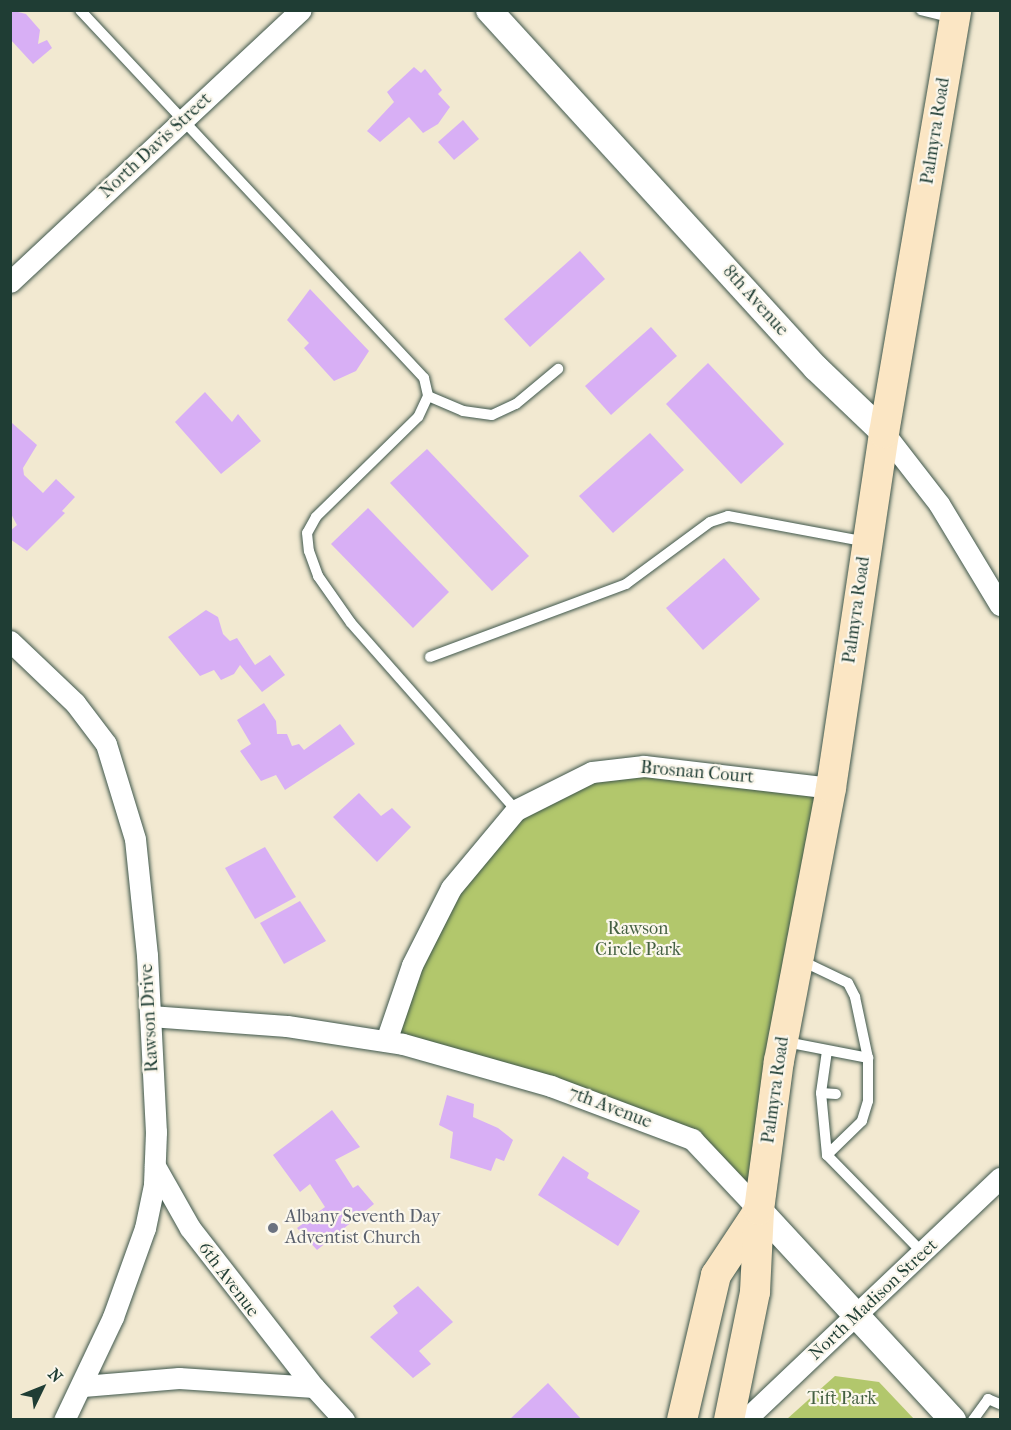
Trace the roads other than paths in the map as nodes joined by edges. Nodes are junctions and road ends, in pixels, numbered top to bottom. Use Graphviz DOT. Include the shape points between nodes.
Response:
graph roads {
  1 [pos="80,10"];
  2 [pos="301,10"];
  3 [pos="489,10"];
  4 [pos="921,10"];
  5 [pos="955,14"];
  6 [pos="183,120"];
  7 [pos="10,282"];
  8 [pos="558,369"];
  9 [pos="428,396"];
  10 [pos="884,433"];
  11 [pos="867,542"];
  12 [pos="1000,605"];
  13 [pos="10,641"];
  14 [pos="430,657"];
  15 [pos="831,788"];
  16 [pos="516,810"];
  17 [pos="799,959"];
  18 [pos="150,1016"];
  19 [pos="386,1041"];
  20 [pos="783,1041"];
  21 [pos="827,1051"];
  22 [pos="868,1058"];
  23 [pos="821,1093"];
  24 [pos="836,1094"];
  25 [pos="827,1155"];
  26 [pos="154,1165"];
  27 [pos="1000,1178"];
  28 [pos="759,1210"];
  29 [pos="923,1253"];
  30 [pos="857,1317"];
  31 [pos="83,1386"];
  32 [pos="314,1387"];
  33 [pos="1000,1404"];
  34 [pos="64,1419"];
  35 [pos="344,1419"];
  36 [pos="682,1419"];
  37 [pos="729,1419"];
  38 [pos="745,1419"];
  39 [pos="953,1419"];
  40 [pos="973,1419"];
  1 -- 6 [label="lane"];
  2 -- 6 [label="street, North Davis Street"];
  3 -- 10 [label="street, 8th Avenue" via="816,368"];
  4 -- 5 [label="lane"];
  5 -- 10 [label="main road, Palmyra Road"];
  6 -- 7 [label="street, North Davis Street"];
  6 -- 9 [label="lane" via="415,364 424,378"];
  8 -- 9 [label="lane" via="516,404 492,415 463,411"];
  9 -- 16 [label="lane" via="418,417 386,453 316,517 307,533 309,551 318,576 351,623"];
  10 -- 11 [label="main road, Palmyra Road"];
  10 -- 12 [label="street, 8th Avenue" via="939,504"];
  11 -- 14 [label="lane" via="728,516 710,522 626,585"];
  11 -- 15 [label="main road, Palmyra Road"];
  13 -- 18 [label="street, Rawson Drive" via="75,703 106,744 135,839"];
  15 -- 16 [label="street, Brosnan Court" via="644,765 592,772"];
  15 -- 17 [label="main road, Palmyra Road"];
  16 -- 19 [label="street, Brosnan Court" via="451,888 412,965"];
  17 -- 20 [label="main road, Palmyra Road"];
  17 -- 22 [label="lane" via="848,983 855,996"];
  18 -- 19 [label="street, 7th Avenue" via="287,1026"];
  18 -- 26 [label="street, Rawson Drive"];
  19 -- 28 [label="street, 7th Avenue" via="551,1086 692,1139"];
  20 -- 21 [label="lane"];
  20 -- 28 [label="main road, Palmyra Road"];
  21 -- 22 [label="lane"];
  21 -- 23 [label="lane"];
  22 -- 25 [label="lane" via="862,1121"];
  23 -- 24 [label="lane"];
  23 -- 25 [label="lane"];
  25 -- 29 [label="lane"];
  26 -- 31 [label="street, Rawson Drive" via="145,1228"];
  26 -- 32 [label="street, 6th Avenue" via="190,1228"];
  27 -- 29 [label="street, North Madison Street"];
  28 -- 30 [label="street, 7th Avenue"];
  28 -- 36 [label="main road, Palmyra Road" via="716,1275"];
  28 -- 37 [label="main road, Palmyra Road" via="755,1292"];
  29 -- 30 [label="street, North Madison Street"];
  30 -- 38 [label="street, North Madison Street"];
  30 -- 39 [label="street, 7th Avenue"];
  31 -- 32 [label="street" via="179,1378"];
  31 -- 34 [label="street, Rawson Drive"];
  32 -- 35 [label="street, 6th Avenue"];
  33 -- 40 [label="lane" via="988,1399"];
}
